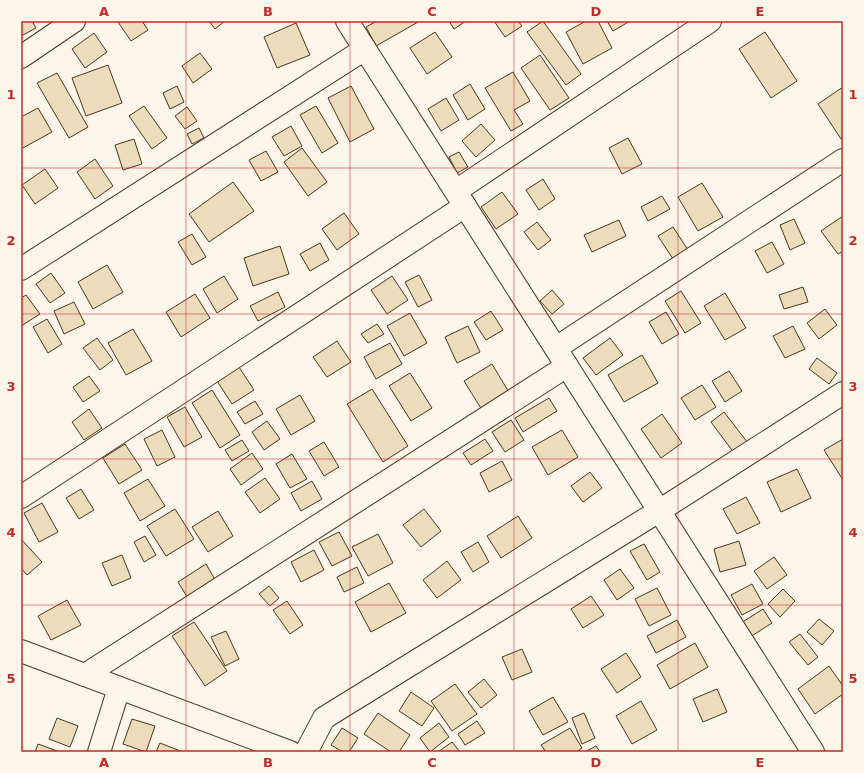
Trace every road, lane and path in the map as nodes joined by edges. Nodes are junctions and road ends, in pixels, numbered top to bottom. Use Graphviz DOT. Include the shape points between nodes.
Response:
graph roads {
  1 [pos="74,21"];
  2 [pos="348,21"];
  3 [pos="710,21"];
  4 [pos="365,49"];
  5 [pos="21,57"];
  6 [pos="843,160"];
  7 [pos="461,199"];
  8 [pos="21,269"];
  9 [pos="556,348"];
  10 [pos="567,366"];
  11 [pos="843,393"];
  12 [pos="21,497"];
  13 [pos="659,511"];
  14 [pos="21,651"];
  15 [pos="85,675"];
  16 [pos="119,688"];
  17 [pos="99,752"];
  18 [pos="290,752"];
  19 [pos="306,752"];
  20 [pos="813,752"];
  1 -- 5 [label="street"];
  2 -- 4 [label="street"];
  3 -- 7 [label="street"];
  4 -- 7 [label="street"];
  4 -- 8 [label="street"];
  6 -- 9 [label="street"];
  7 -- 9 [label="street"];
  7 -- 12 [label="street"];
  9 -- 10 [label="street"];
  10 -- 13 [label="street"];
  10 -- 15 [label="street"];
  11 -- 13 [label="street"];
  13 -- 19 [label="street" via="324,718"];
  13 -- 20 [label="street"];
  14 -- 15 [label="street"];
  15 -- 16 [label="street"];
  16 -- 17 [label="street"];
  16 -- 18 [label="street"];
}
